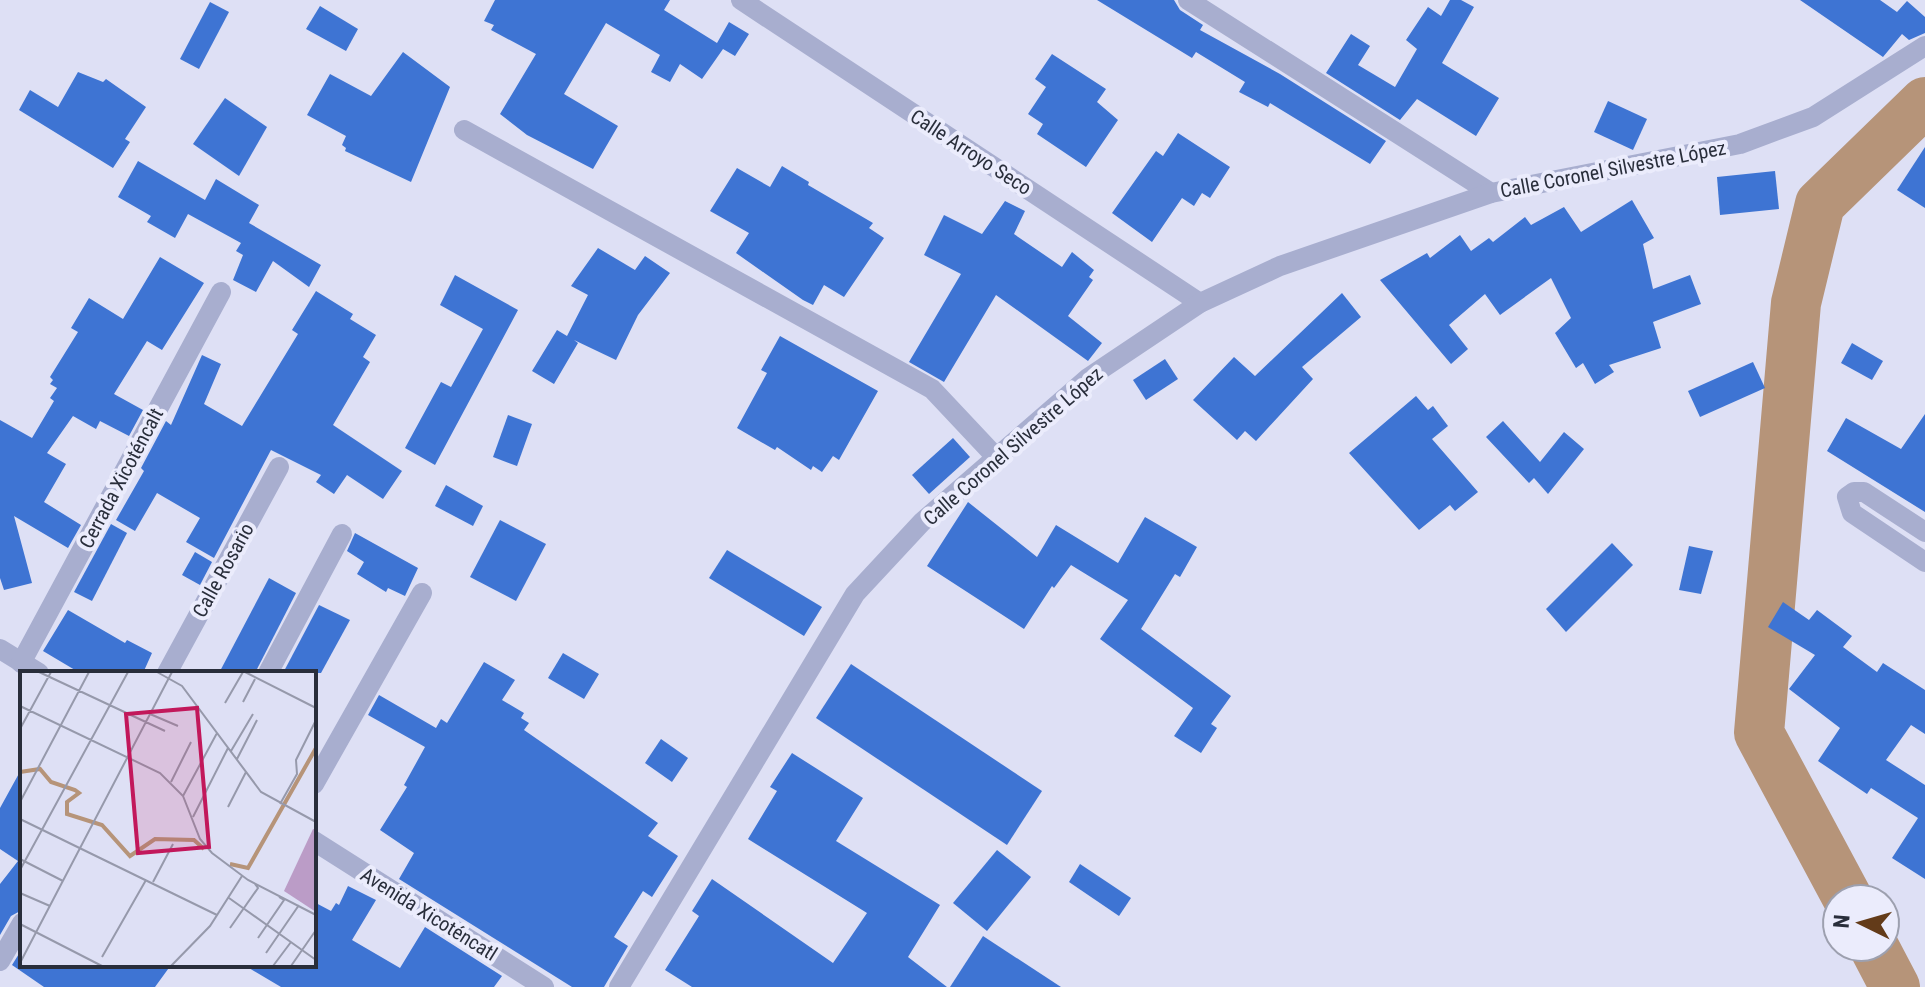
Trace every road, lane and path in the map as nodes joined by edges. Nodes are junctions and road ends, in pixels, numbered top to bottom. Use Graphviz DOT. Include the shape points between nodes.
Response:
graph roads {
  1 [pos="741,0"];
  2 [pos="1188,0"];
  3 [pos="1925,46"];
  4 [pos="464,130"];
  5 [pos="1491,193"];
  6 [pos="221,292"];
  7 [pos="1200,303"];
  8 [pos="995,456"];
  9 [pos="279,467"];
  10 [pos="1925,532"];
  11 [pos="342,534"];
  12 [pos="1925,562"];
  13 [pos="422,593"];
  14 [pos="0,649"];
  15 [pos="30,668"];
  16 [pos="168,671"];
  17 [pos="269,671"];
  18 [pos="316,780"];
  19 [pos="316,842"];
  20 [pos="20,926"];
  21 [pos="0,961"];
  22 [pos="544,987"];
  23 [pos="619,987"];
  1 -- 7 [label="street, Calle Arroyo Seco"];
  2 -- 5 [label="street"];
  3 -- 5 [label="street, Calle Coronel Silvestre López" via="1813,117 1740,144"];
  4 -- 8 [label="street" via="932,389"];
  5 -- 7 [label="street, Calle Coronel Silvestre López" via="1280,266"];
  6 -- 15 [label="street, Cerrada Xicoténcalt"];
  7 -- 8 [label="street, Calle Coronel Silvestre López" via="1088,378"];
  8 -- 23 [label="street, Calle Coronel Silvestre López" via="922,522 855,594"];
  9 -- 16 [label="street, Calle Rosario"];
  10 -- 12 [label="street" via="1864,492 1847,497 1852,513"];
  11 -- 17 [label="street"];
  13 -- 18 [label="street"];
  14 -- 15 [label="street"];
  19 -- 22 [label="street, Avenida Xicoténcatl"];
  20 -- 21 [label="street"];
}
